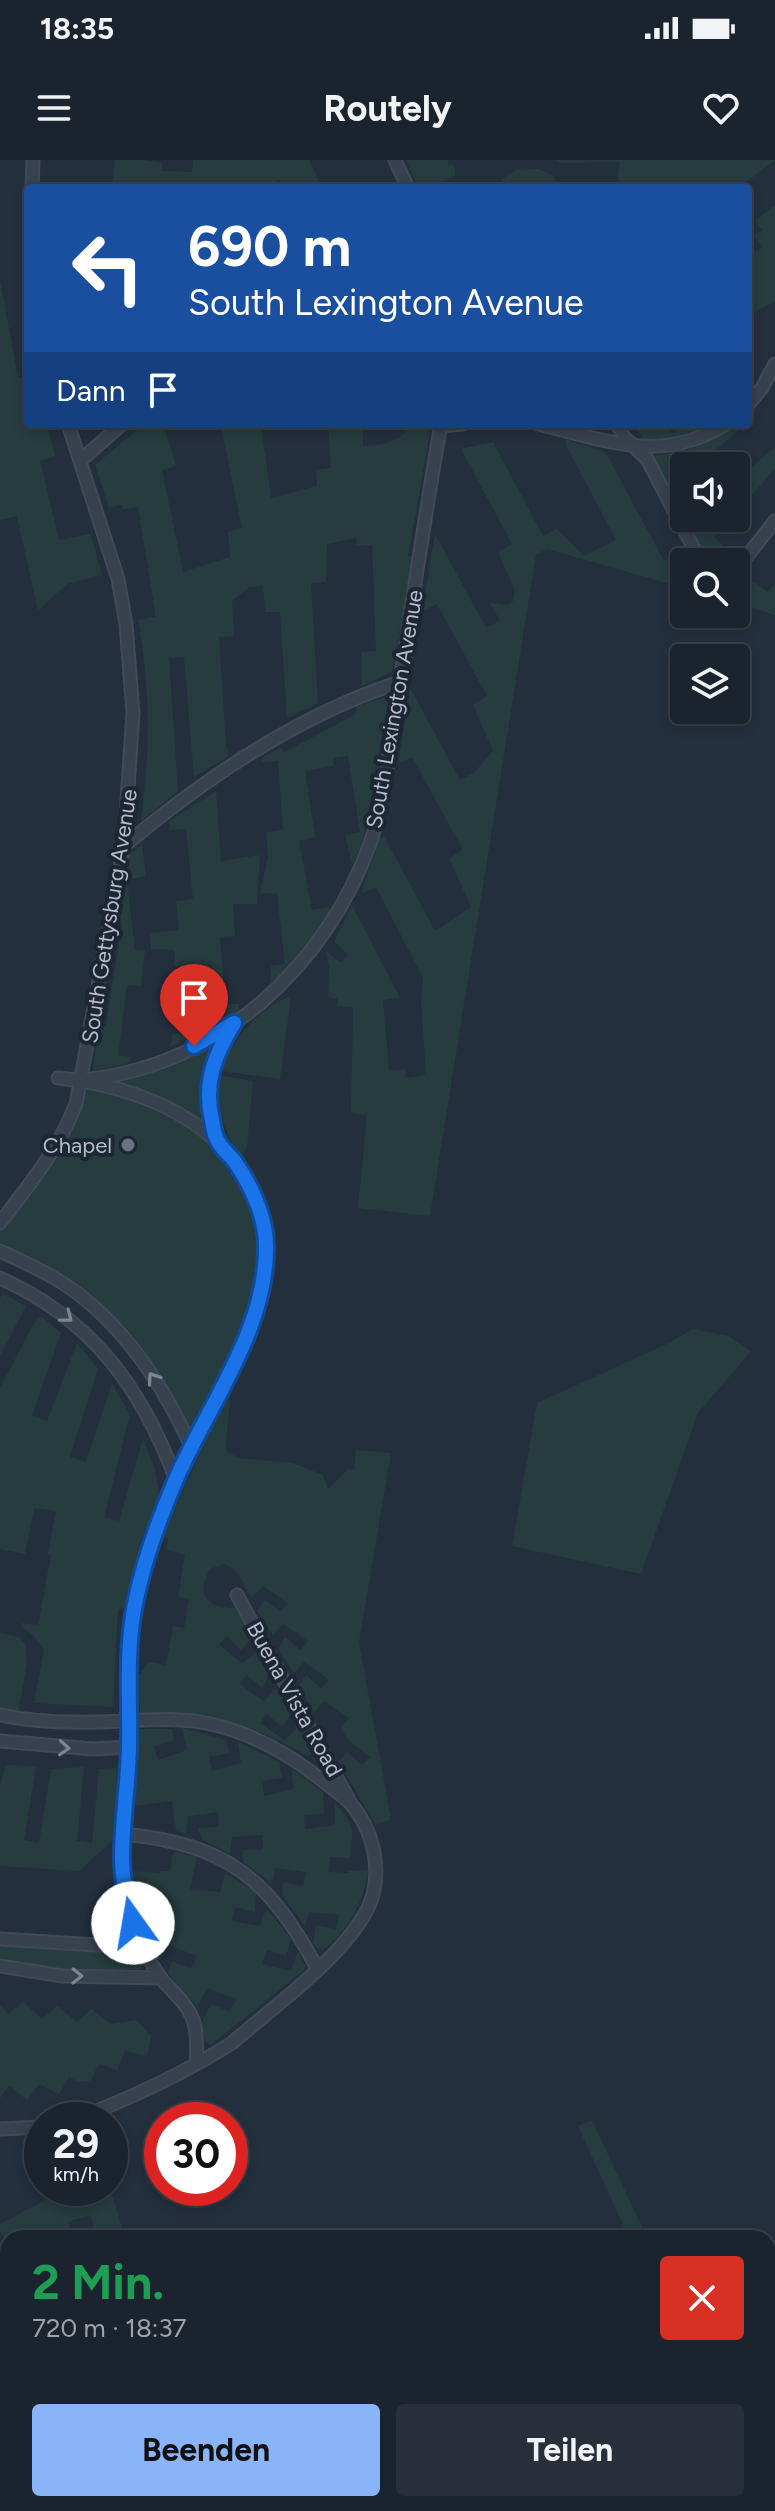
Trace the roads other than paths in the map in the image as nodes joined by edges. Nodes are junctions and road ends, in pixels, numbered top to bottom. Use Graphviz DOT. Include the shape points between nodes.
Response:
graph roads {
  1 [pos="33,160"];
  2 [pos="395,160"];
  3 [pos="32,184"];
  4 [pos="406,184"];
  5 [pos="774,372"];
  6 [pos="752,400"];
  7 [pos="69,428"];
  8 [pos="117,428"];
  9 [pos="441,428"];
  10 [pos="553,428"];
  11 [pos="619,428"];
  12 [pos="720,428"];
  13 [pos="635,447"];
  14 [pos="80,461"];
  15 [pos="775,521"];
  16 [pos="694,548"];
  17 [pos="750,552"];
  18 [pos="400,682"];
  19 [pos="124,846"];
  20 [pos="234,1023"];
  21 [pos="58,1078"];
  22 [pos="82,1080"];
  23 [pos="218,1142"];
  24 [pos="0,1223"];
  25 [pos="0,1251"];
  26 [pos="0,1278"];
  27 [pos="191,1446"];
  28 [pos="176,1480"];
  29 [pos="237,1595"];
  30 [pos="0,1715"];
  31 [pos="128,1720"];
  32 [pos="0,1741"];
  33 [pos="129,1747"];
  34 [pos="351,1804"];
  35 [pos="123,1834"];
  36 [pos="0,1939"];
  37 [pos="144,1948"];
  38 [pos="0,1966"];
  39 [pos="317,1968"];
  40 [pos="161,1978"];
  41 [pos="197,2062"];
  42 [pos="117,2102"];
  43 [pos="24,2128"];
  44 [pos="0,2129"];
  1 -- 3 [label="street"];
  2 -- 4 [label="street"];
  5 -- 6 [label="street"];
  7 -- 14 [label="street, South Gettysburg Avenue"];
  8 -- 14 [label="street"];
  9 -- 18 [label="street, South Lexington Avenue"];
  10 -- 13 [label="street"];
  11 -- 13 [label="street"];
  12 -- 13 [label="street" via="683,443"];
  13 -- 16 [label="street" via="647,459"];
  14 -- 19 [label="street, South Gettysburg Avenue" via="112,554 126,624 133,713"];
  15 -- 17 [label="street"];
  18 -- 19 [label="street" via="259,748"];
  18 -- 20 [label="street, South Lexington Avenue" via="370,844 344,902 294,972"];
  19 -- 22 [label="street, South Gettysburg Avenue"];
  20 -- 22 [label="street, South Lexington Avenue" via="151,1065"];
  20 -- 23 [label="street" via="208,1086"];
  21 -- 22 [label="street"];
  22 -- 23 [label="street" via="163,1105"];
  22 -- 24 [label="street, South Gettysburg Avenue" via="60,1141"];
  23 -- 27 [label="street" via="253,1195 266,1247 250,1327"];
  27 -- 25 [label="street, one-way" via="148,1370 101,1313 63,1283"];
  26 -- 28 [label="street, one-way" via="51,1305 97,1344 140,1401"];
  27 -- 28 [label="street"];
  28 -- 31 [label="street" via="147,1553 133,1618"];
  29 -- 34 [label="street, Buena Vista Road"];
  30 -- 31 [label="street" via="63,1723"];
  31 -- 33 [label="street"];
  31 -- 34 [label="street" via="210,1724 239,1733 306,1767"];
  32 -- 33 [label="street, one-way" via="63,1748"];
  33 -- 35 [label="street"];
  34 -- 39 [label="street, Buena Vista Road" via="374,1850 374,1892 352,1933"];
  35 -- 37 [label="street" via="126,1893"];
  35 -- 39 [label="street" via="193,1845 240,1869 281,1907"];
  36 -- 37 [label="street"];
  37 -- 40 [label="street"];
  38 -- 40 [label="street, one-way" via="62,1976"];
  39 -- 41 [label="street, Buena Vista Road" via="232,2043"];
  40 -- 41 [label="street" via="190,2014"];
  41 -- 42 [label="street, Buena Vista Road"];
  43 -- 44 [label="street"];
}
